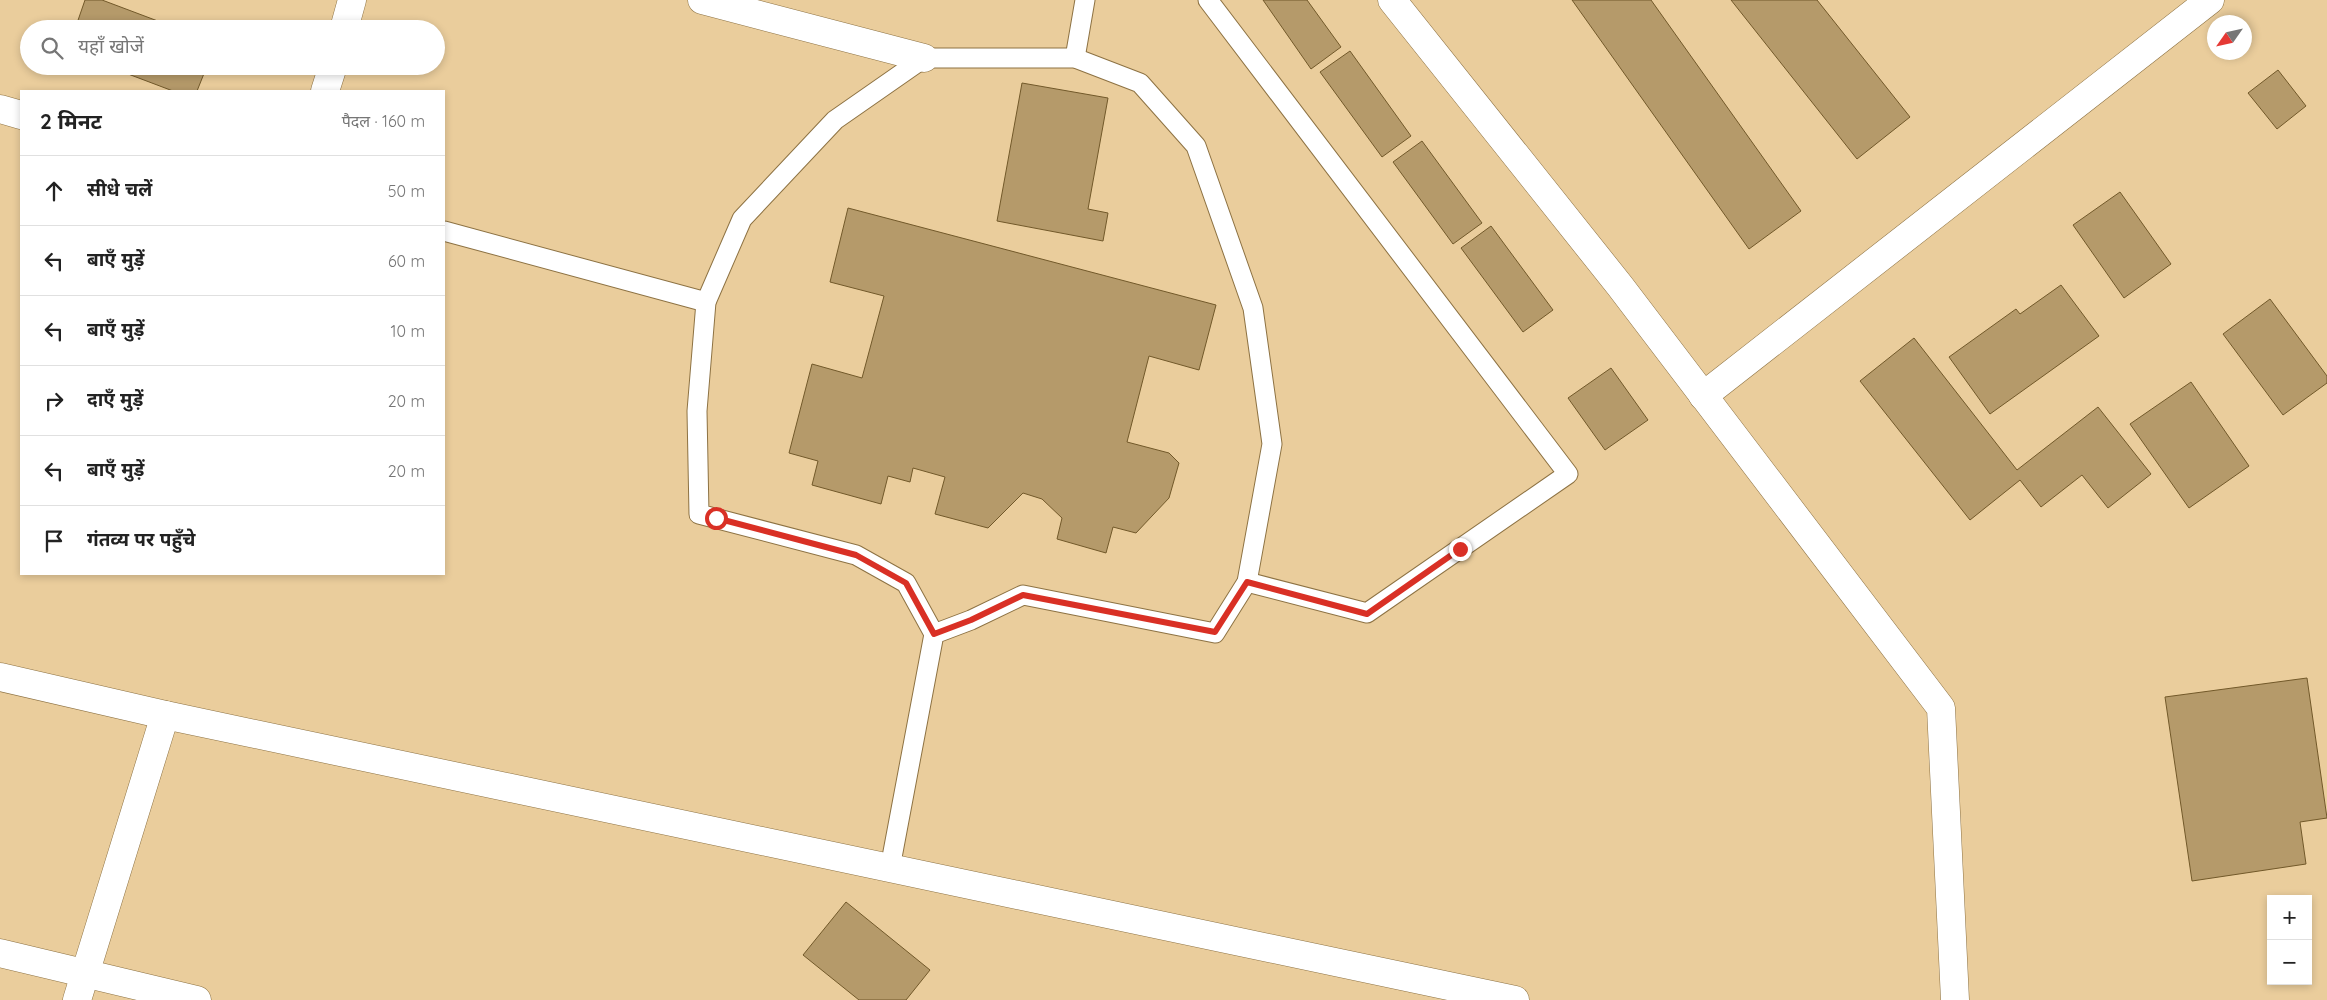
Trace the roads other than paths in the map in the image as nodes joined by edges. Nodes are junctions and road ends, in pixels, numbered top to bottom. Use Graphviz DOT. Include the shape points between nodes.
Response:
graph roads {
  1 [pos="352,0"];
  2 [pos="702,0"];
  3 [pos="1085,0"];
  4 [pos="1208,0"];
  5 [pos="1392,0"];
  6 [pos="2196,4"];
  7 [pos="346,20"];
  8 [pos="924,58"];
  9 [pos="1075,58"];
  10 [pos="330,75"];
  11 [pos="325,90"];
  12 [pos="0,109"];
  13 [pos="20,115"];
  14 [pos="445,231"];
  15 [pos="706,302"];
  16 [pos="1703,396"];
  17 [pos="1247,582"];
  18 [pos="934,634"];
  19 [pos="0,677"];
  20 [pos="165,714"];
  21 [pos="890,868"];
  22 [pos="0,952"];
  23 [pos="85,974"];
  24 [pos="77,1000"];
  25 [pos="197,1000"];
  26 [pos="1515,1000"];
  27 [pos="1955,1000"];
  1 -- 7 [label="street"];
  2 -- 8 [label="street"];
  3 -- 9 [label="lane"];
  4 -- 17 [label="lane" via="1568,474 1367,614"];
  5 -- 16 [label="street" via="1620,286"];
  6 -- 16 [label="street"];
  8 -- 9 [label="lane"];
  8 -- 15 [label="lane" via="835,120 742,219"];
  9 -- 17 [label="lane" via="1140,83 1196,146 1253,308 1272,444"];
  10 -- 11 [label="street"];
  12 -- 13 [label="street"];
  14 -- 15 [label="lane"];
  15 -- 18 [label="lane" via="697,411 698,514 856,555 906,583"];
  16 -- 27 [label="street" via="1941,708"];
  17 -- 18 [label="lane" via="1215,632 1023,595"];
  18 -- 21 [label="lane"];
  19 -- 20 [label="street"];
  20 -- 21 [label="street"];
  20 -- 23 [label="street"];
  21 -- 26 [label="street"];
  22 -- 23 [label="street"];
  23 -- 24 [label="street"];
  23 -- 25 [label="street"];
}
